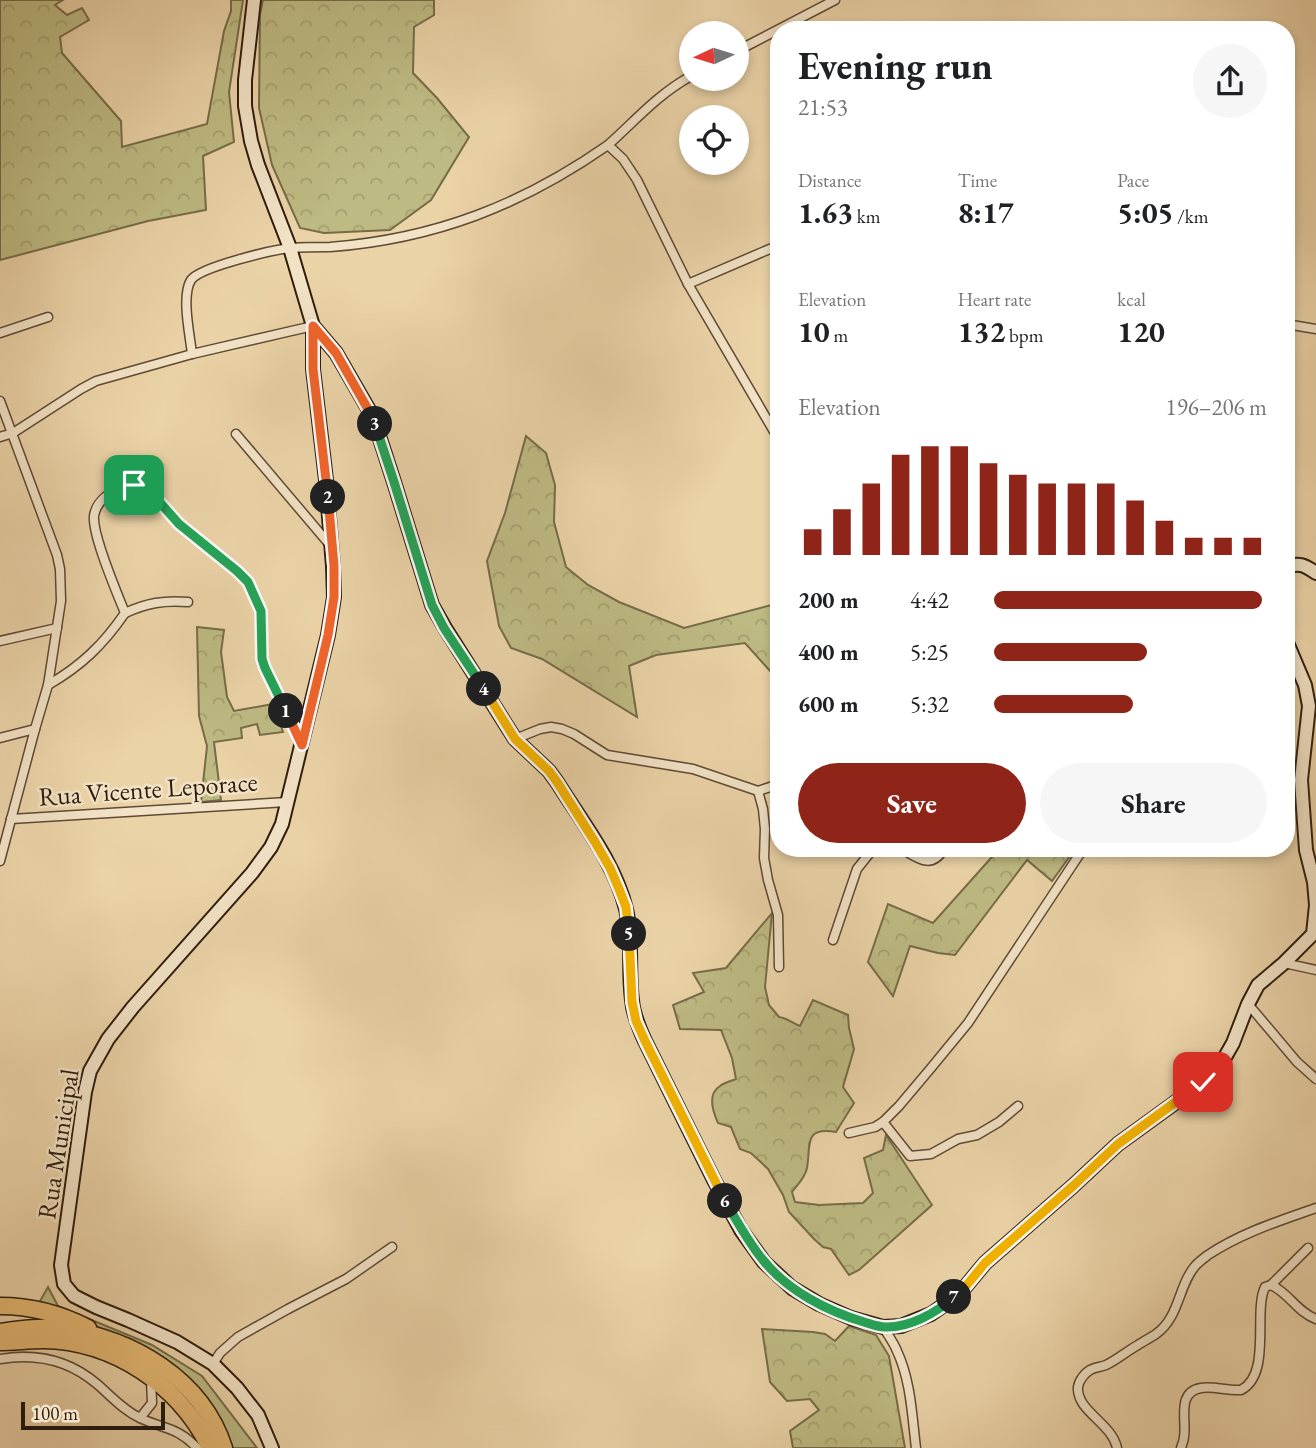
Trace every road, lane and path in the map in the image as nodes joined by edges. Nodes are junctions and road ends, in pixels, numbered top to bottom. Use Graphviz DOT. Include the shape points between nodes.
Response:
graph roads {
  1 [pos="254,0"];
  2 [pos="835,0"];
  3 [pos="795,21"];
  4 [pos="770,34"];
  5 [pos="749,45"];
  6 [pos="679,83"];
  7 [pos="608,145"];
  8 [pos="290,248"];
  9 [pos="770,249"];
  10 [pos="688,284"];
  11 [pos="48,317"];
  12 [pos="313,326"];
  13 [pos="1295,326"];
  14 [pos="1316,329"];
  15 [pos="0,333"];
  16 [pos="192,354"];
  17 [pos="0,401"];
  18 [pos="770,425"];
  19 [pos="13,433"];
  20 [pos="236,435"];
  21 [pos="0,437"];
  22 [pos="332,547"];
  23 [pos="1295,564"];
  24 [pos="1316,573"];
  25 [pos="188,602"];
  26 [pos="125,613"];
  27 [pos="57,628"];
  28 [pos="0,641"];
  29 [pos="1295,661"];
  30 [pos="48,685"];
  31 [pos="34,729"];
  32 [pos="0,738"];
  33 [pos="515,739"];
  34 [pos="302,745"];
  35 [pos="770,787"];
  36 [pos="758,791"];
  37 [pos="287,802"];
  38 [pos="12,819"];
  39 [pos="867,857"];
  40 [pos="916,857"];
  41 [pos="938,857"];
  42 [pos="1078,857"];
  43 [pos="0,861"];
  44 [pos="833,940"];
  45 [pos="1284,963"];
  46 [pos="779,967"];
  47 [pos="1316,970"];
  48 [pos="1248,1004"];
  49 [pos="1316,1079"];
  50 [pos="1018,1106"];
  51 [pos="883,1122"];
  52 [pos="849,1133"];
  53 [pos="1316,1208"];
  54 [pos="392,1247"];
  55 [pos="1308,1248"];
  56 [pos="1271,1285"];
  57 [pos="0,1306"];
  58 [pos="1316,1319"];
  59 [pos="883,1328"];
  60 [pos="0,1332"];
  61 [pos="105,1338"];
  62 [pos="0,1342"];
  63 [pos="0,1359"];
  64 [pos="213,1364"];
  65 [pos="151,1377"];
  66 [pos="140,1418"];
  67 [pos="197,1448"];
  68 [pos="210,1448"];
  69 [pos="224,1448"];
  70 [pos="272,1448"];
  71 [pos="916,1448"];
  72 [pos="1117,1448"];
  73 [pos="1181,1448"];
  1 -- 8 [label="main road" via="245,106 258,166"];
  2 -- 3 [label="street"];
  4 -- 5 [label="street"];
  6 -- 7 [label="street"];
  7 -- 8 [label="street" via="530,193 483,214 374,242"];
  7 -- 10 [label="street" via="637,180"];
  8 -- 12 [label="main road"];
  8 -- 16 [label="street" via="212,268 192,280 187,304"];
  9 -- 10 [label="street"];
  10 -- 18 [label="street"];
  11 -- 15 [label="street"];
  12 -- 16 [label="street"];
  12 -- 22 [label="main road, Rua Municipal" via="313,369"];
  12 -- 33 [label="main road" via="336,353 373,418 432,605"];
  13 -- 14 [label="street"];
  16 -- 19 [label="street" via="96,381"];
  17 -- 19 [label="street"];
  19 -- 21 [label="street"];
  19 -- 27 [label="street" via="58,562 61,601"];
  20 -- 22 [label="street"];
  22 -- 34 [label="main road, Rua Municipal" via="334,597"];
  23 -- 24 [label="main road"];
  25 -- 26 [label="street" via="144,604"];
  26 -- 30 [label="street" via="83,663"];
  26 -- 34 [label="street" via="94,517 97,506 113,491 140,485 248,582 261,611 262,659"];
  27 -- 28 [label="street"];
  27 -- 30 [label="street"];
  29 -- 45 [label="main road" via="1309,706 1301,780 1316,905 1313,934"];
  30 -- 31 [label="street"];
  31 -- 32 [label="street"];
  31 -- 38 [label="street"];
  33 -- 36 [label="street" via="540,729 562,729 607,755 694,769"];
  33 -- 59 [label="main road" via="549,771 610,868 626,907 636,1021 741,1230 764,1262 792,1288 851,1318"];
  34 -- 37 [label="main road, Rua Municipal"];
  35 -- 36 [label="street"];
  36 -- 46 [label="street" via="764,858 778,915"];
  37 -- 38 [label="street, Rua Vicente Leporace"];
  37 -- 64 [label="main road, Rua Municipal" via="271,847 252,873 133,1007 92,1064 61,1265 62,1278 74,1296 177,1342"];
  38 -- 43 [label="street"];
  39 -- 44 [label="street" via="857,869"];
  40 -- 41 [label="street" via="932,861"];
  42 -- 51 [label="street" via="968,1023"];
  45 -- 47 [label="street"];
  45 -- 48 [label="main road" via="1258,985"];
  48 -- 49 [label="street"];
  48 -- 59 [label="main road" via="1216,1073 1118,1144 985,1263 944,1306 908,1323"];
  50 -- 51 [label="street" via="977,1135 958,1139 931,1154 910,1156"];
  51 -- 52 [label="street"];
  53 -- 72 [label="street" via="1270,1224 1209,1255 1187,1278 1164,1328 1084,1375 1079,1397 1110,1432"];
  54 -- 64 [label="street" via="346,1279 238,1337"];
  55 -- 56 [label="street"];
  56 -- 58 [label="street"];
  56 -- 73 [label="street" via="1262,1292 1254,1374 1241,1390 1200,1388 1189,1395"];
  57 -- 61 [label="highway" via="53,1312"];
  59 -- 71 [label="street" via="904,1371"];
  60 -- 61 [label="highway" via="63,1329"];
  61 -- 69 [label="highway" via="137,1350 178,1378 211,1418"];
  62 -- 65 [label="highway" via="43,1340 91,1347"];
  63 -- 66 [label="street" via="35,1357 64,1364 96,1382"];
  64 -- 70 [label="main road, Rua Municipal" via="258,1415"];
  65 -- 66 [label="street" via="152,1404"];
  65 -- 68 [label="highway" via="191,1416"];
  66 -- 67 [label="street" via="181,1433"];
}
